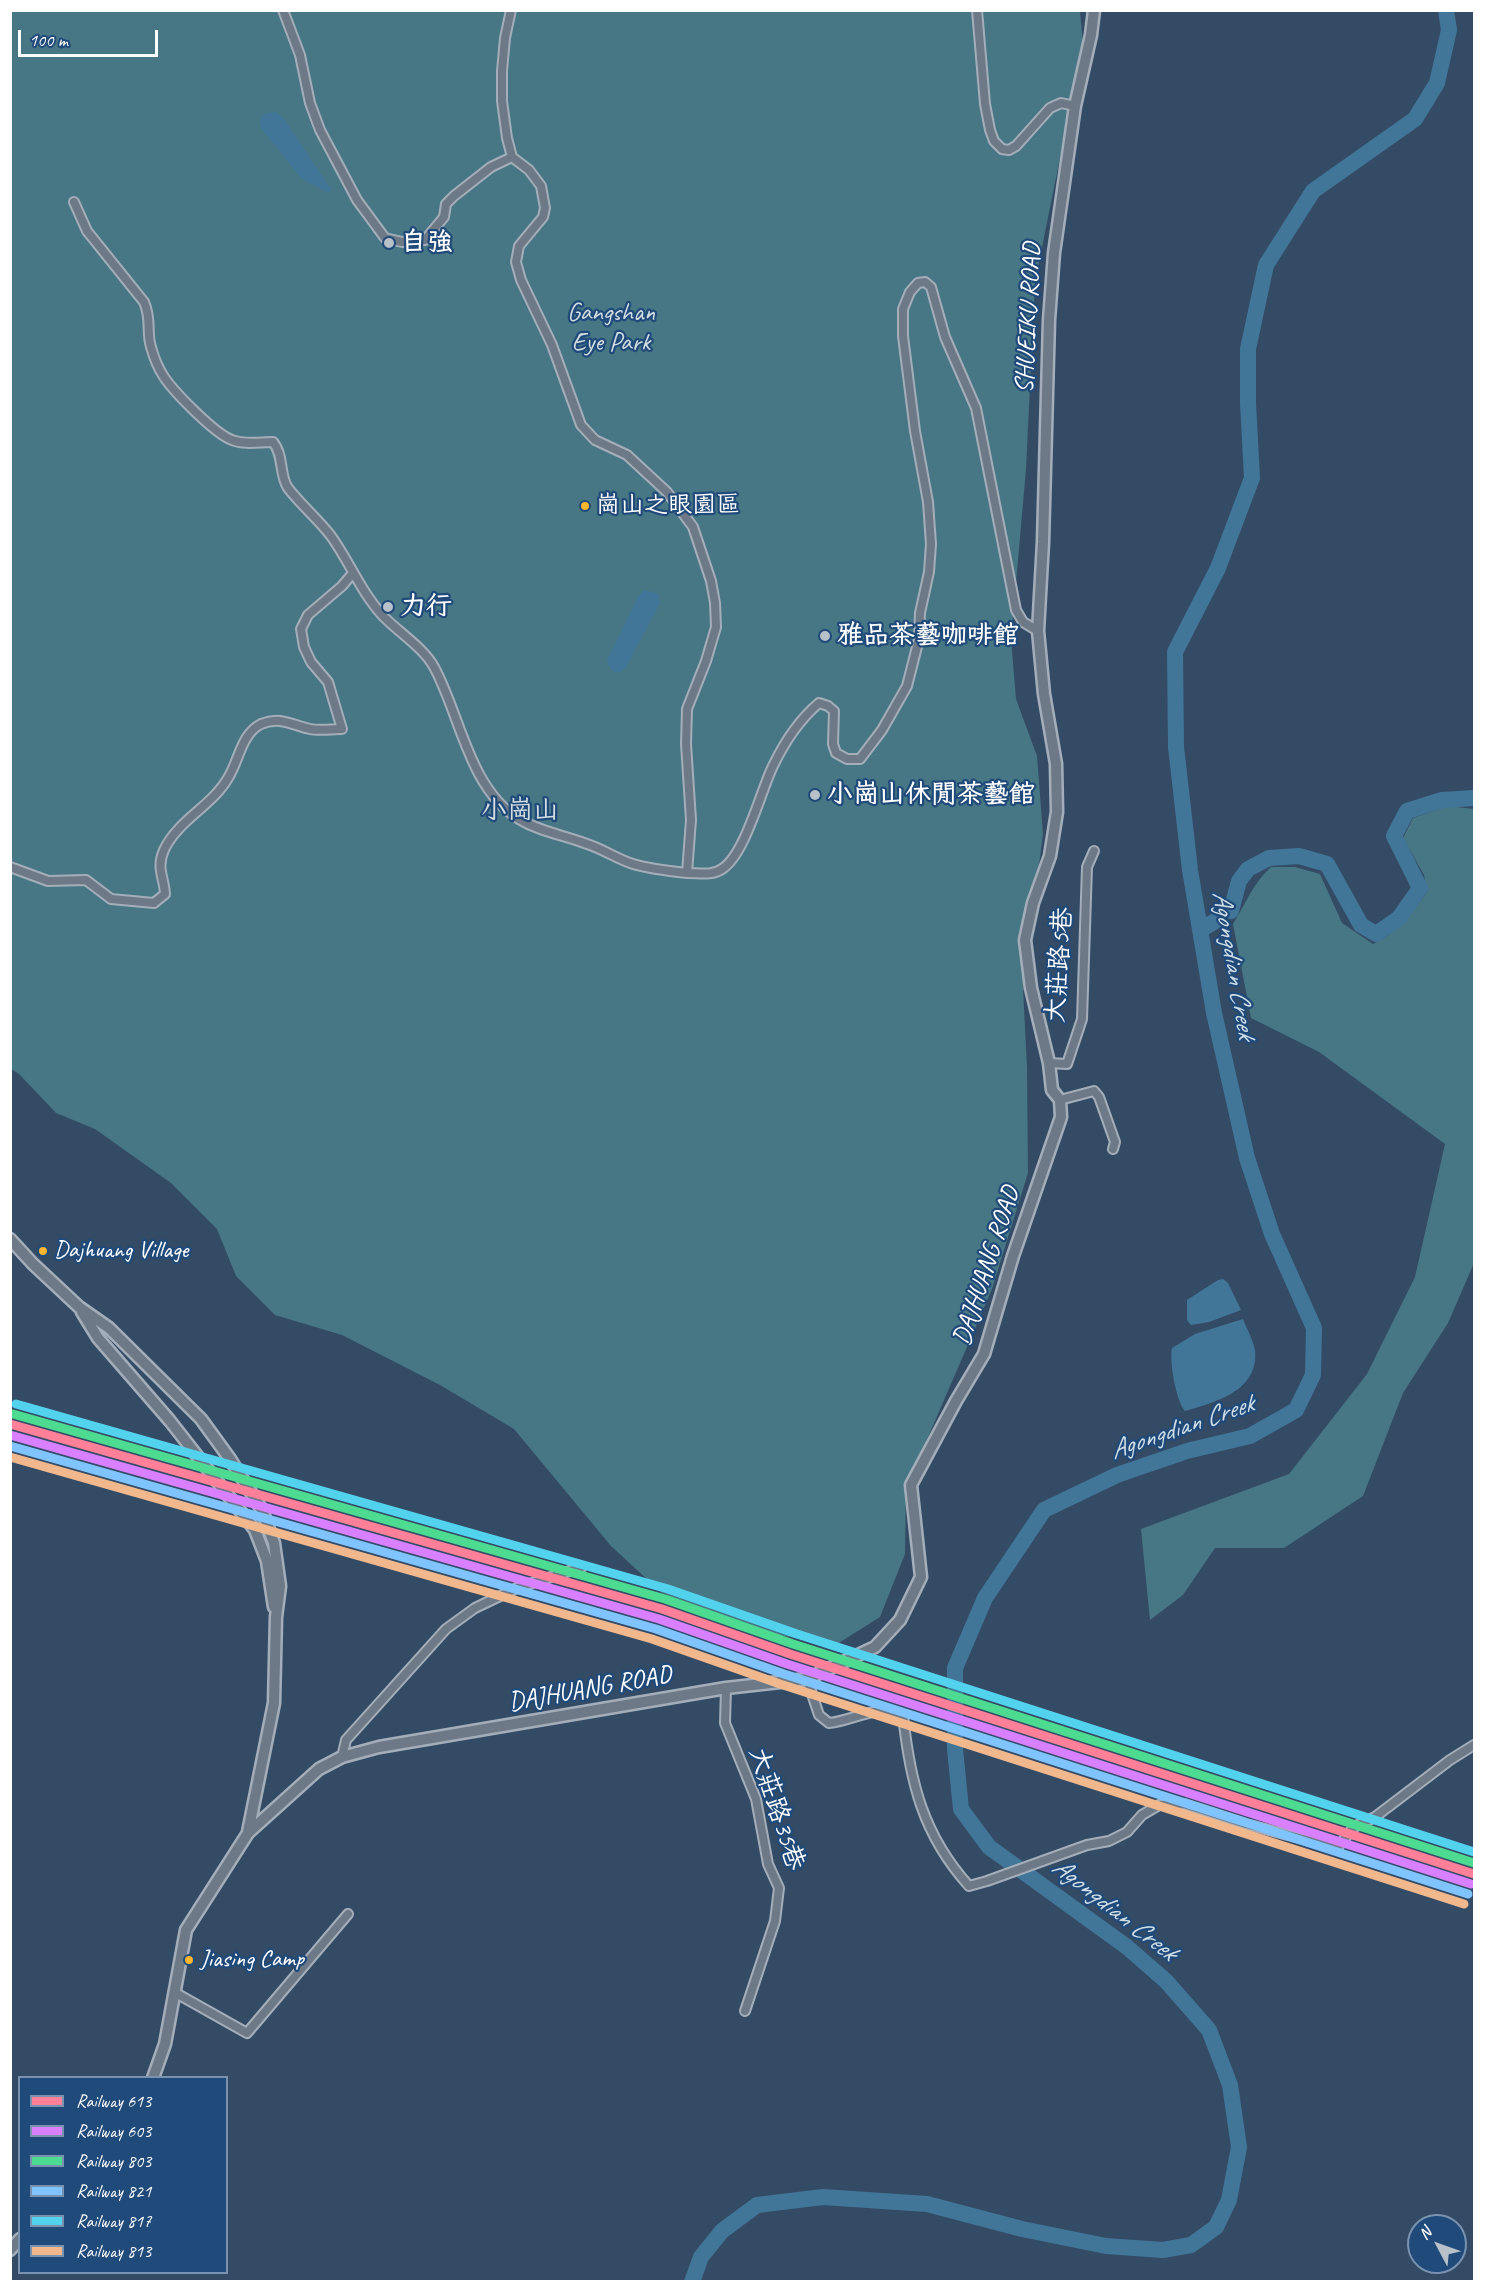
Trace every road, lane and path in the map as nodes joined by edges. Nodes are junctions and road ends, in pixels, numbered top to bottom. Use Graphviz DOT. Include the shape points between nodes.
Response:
graph roads {
  1 [pos="283,10"];
  2 [pos="511,10"];
  3 [pos="977,10"];
  4 [pos="1094,10"];
  5 [pos="1075,106"];
  6 [pos="512,157"];
  7 [pos="74,202"];
  8 [pos="353,573"];
  9 [pos="1038,631"];
  10 [pos="1094,851"];
  11 [pos="10,867"];
  12 [pos="687,873"];
  13 [pos="1049,1063"];
  14 [pos="1060,1100"];
  15 [pos="1113,1149"];
  16 [pos="10,1239"];
  17 [pos="79,1307"];
  18 [pos="582,1567"];
  19 [pos="276,1617"];
  20 [pos="807,1679"];
  21 [pos="726,1688"];
  22 [pos="1474,1745"];
  23 [pos="342,1757"];
  24 [pos="248,1833"];
  25 [pos="348,1914"];
  26 [pos="174,1992"];
  27 [pos="745,2011"];
  28 [pos="154,2076"];
  1 -- 6 [label="street" via="320,130 357,200 385,238 408,243 425,240 444,218 446,204 454,196 491,167"];
  2 -- 6 [label="street" via="502,86"];
  3 -- 5 [label="street" via="990,130 1002,149 1016,146 1050,108 1061,103"];
  4 -- 5 [label="street, SHUEIKU ROAD"];
  5 -- 9 [label="street, SHUEIKU ROAD" via="1048,320"];
  6 -- 12 [label="street" via="541,186 545,208 543,218 519,246 516,262 558,358 580,425 595,440 627,455 667,492 693,527 711,581 716,627 687,709 691,820"];
  7 -- 8 [label="street" via="87,231 144,302 149,314 150,347 171,387 231,440 273,442 279,449 286,486 330,535"];
  8 -- 11 [label="street" via="308,615 301,629 304,647 327,682 342,729 311,729 278,720 260,725 250,733 218,793 164,849 159,870 165,887 161,899 154,903 111,899 86,880 48,881"];
  8 -- 12 [label="street" via="382,615 433,664 464,745 482,779 504,808 538,829 631,863"];
  9 -- 12 [label="street" via="1023,622 1016,610 976,408 945,337 931,287 925,282 918,283 903,309 903,336 931,544 919,639 907,686 860,759 847,759 836,753 834,711 819,703 772,767 734,856 723,868 708,874"];
  9 -- 13 [label="street, DAJHUANG ROAD" via="1056,764 1057,812 1050,856 1025,940 1031,988"];
  10 -- 13 [label="street, 大莊路5巷" via="1086,867 1082,1019 1067,1064"];
  13 -- 14 [label="street, DAJHUANG ROAD" via="1052,1090"];
  14 -- 15 [label="street" via="1094,1091 1115,1142"];
  14 -- 20 [label="street, DAJHUANG ROAD" via="1061,1117 984,1354 911,1485 921,1576 900,1620 875,1647"];
  16 -- 17 [label="street"];
  17 -- 19 [label="street" via="98,1338 170,1421 255,1530 267,1561"];
  17 -- 19 [label="street" via="109,1328 201,1419 243,1479 262,1510 274,1543 280,1586"];
  18 -- 23 [label="street" via="518,1588 475,1608 446,1629 346,1740"];
  19 -- 24 [label="street" via="274,1703"];
  20 -- 21 [label="street, DAJHUANG ROAD"];
  20 -- 22 [label="street" via="819,1715 829,1723 871,1711 903,1715 906,1754 917,1797 934,1837 969,1886 1086,1845 1109,1841 1127,1832 1142,1815 1159,1805 1184,1804 1337,1848 1354,1827 1375,1817"];
  21 -- 23 [label="street, DAJHUANG ROAD" via="379,1747"];
  21 -- 27 [label="street, 大莊路35巷" via="725,1723 756,1799 768,1864 779,1888 776,1921"];
  23 -- 24 [label="street, DAJHUANG ROAD" via="319,1769"];
  24 -- 26 [label="street, DAJHUANG ROAD" via="186,1930"];
  25 -- 26 [label="street" via="247,2033"];
  26 -- 28 [label="street, DAJHUANG ROAD" via="165,2044"];
}
